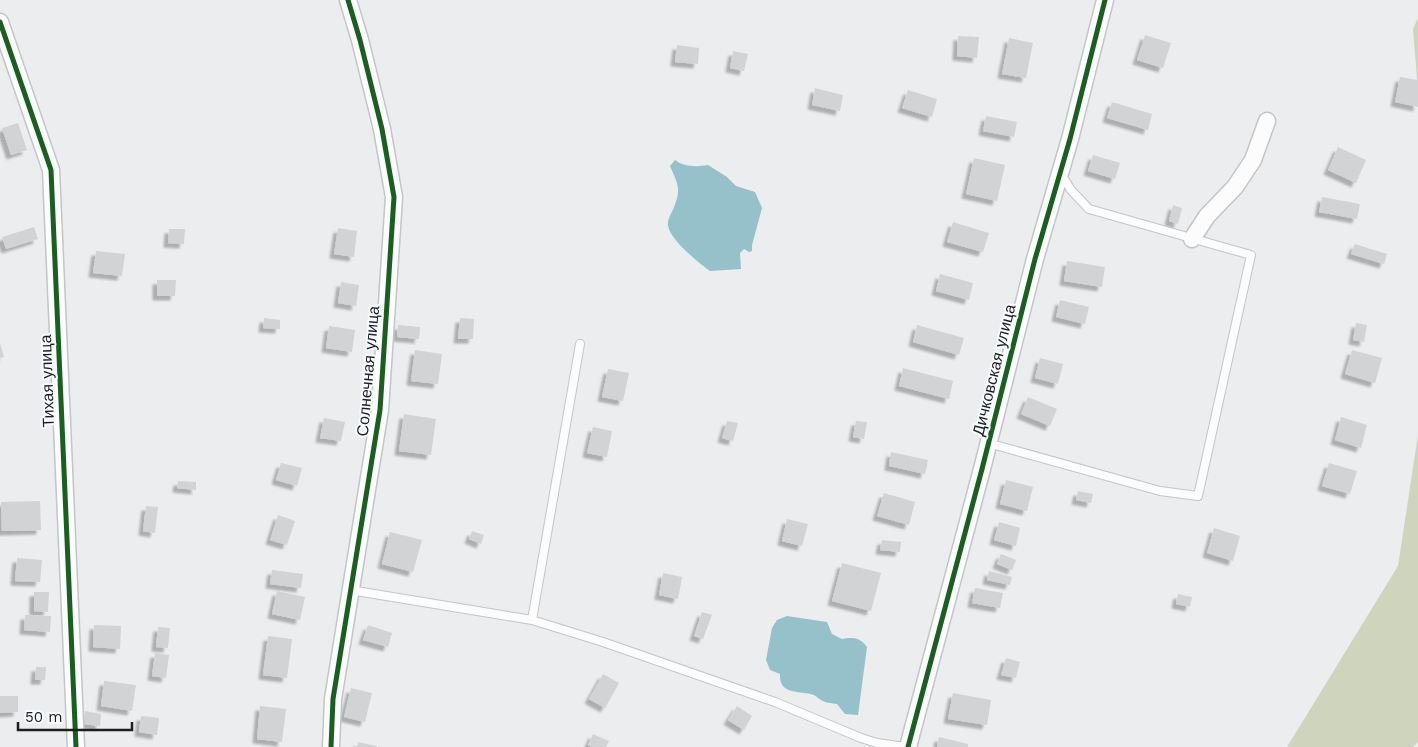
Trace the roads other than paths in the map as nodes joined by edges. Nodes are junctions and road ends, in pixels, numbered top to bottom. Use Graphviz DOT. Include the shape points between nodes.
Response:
graph roads {
  1 [pos="348,0"];
  2 [pos="1105,0"];
  3 [pos="0,22"];
  4 [pos="1267,121"];
  5 [pos="1060,172"];
  6 [pos="1192,239"];
  7 [pos="580,344"];
  8 [pos="988,443"];
  9 [pos="350,590"];
  10 [pos="532,620"];
  11 [pos="76,747"];
  12 [pos="331,747"];
  13 [pos="907,747"];
  1 -- 9 [label="street, Солнечная улица" via="382,129 394,197 380,410"];
  2 -- 5 [label="street, Дичковская улица"];
  3 -- 11 [label="street, Тихая улица" via="51,170"];
  4 -- 6 [label="street" via="1253,160"];
  5 -- 6 [label="lane" via="1089,209"];
  5 -- 8 [label="street, Дичковская улица"];
  6 -- 8 [label="lane" via="1251,255 1198,496 1160,490"];
  7 -- 10 [label="lane"];
  8 -- 13 [label="street, Дичковская улица"];
  9 -- 10 [label="lane"];
  9 -- 12 [label="street, Солнечная улица" via="333,699"];
  10 -- 13 [label="lane" via="775,702 860,738"];
}
